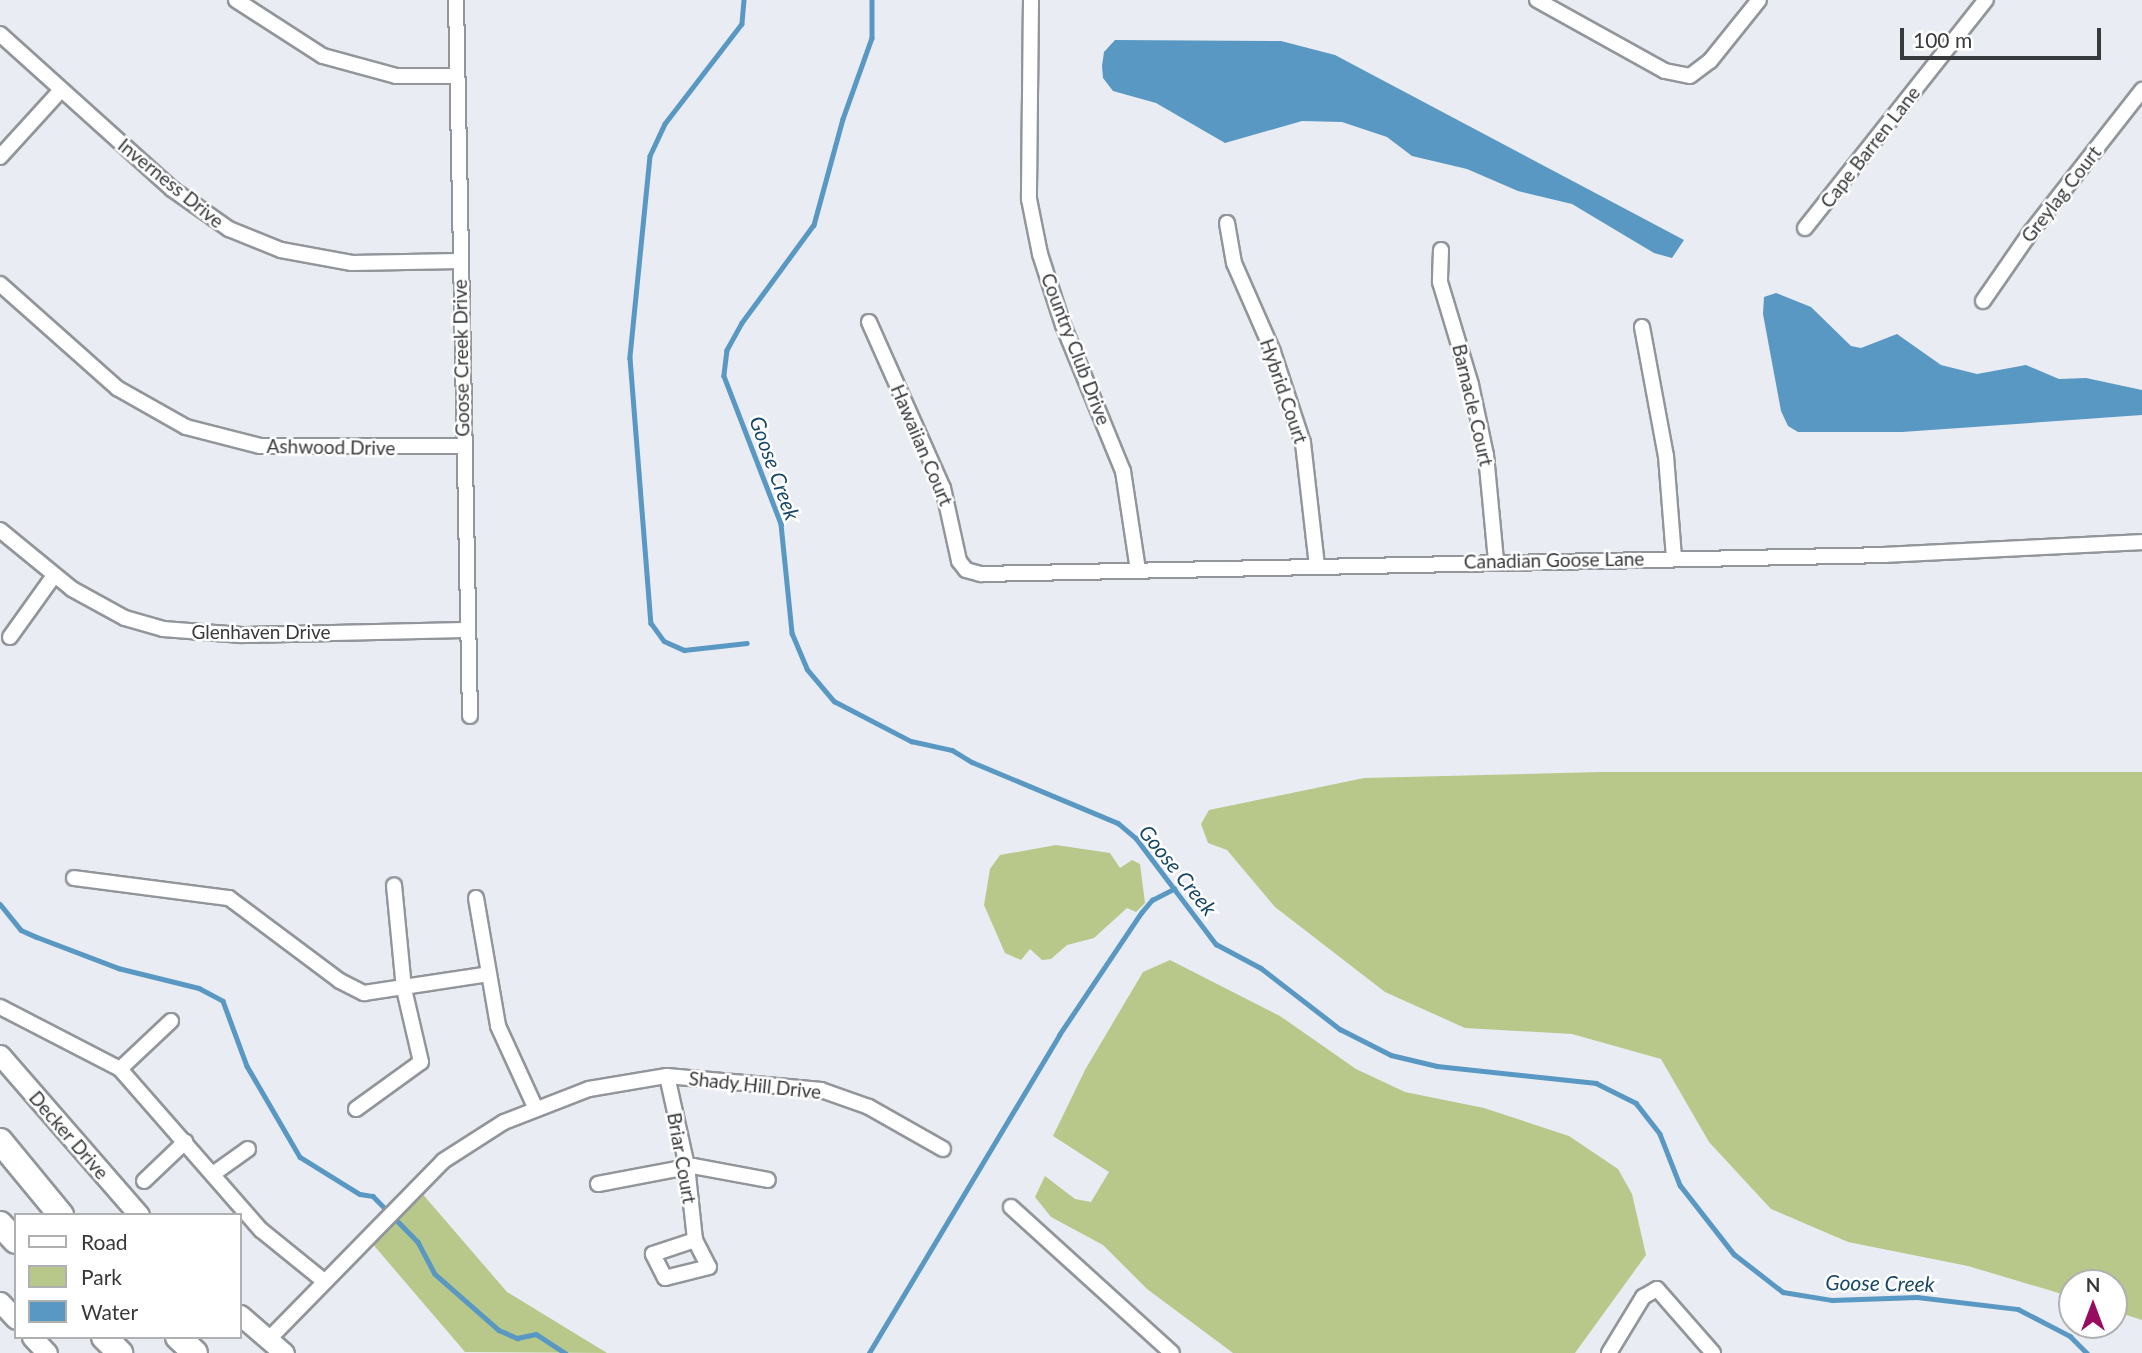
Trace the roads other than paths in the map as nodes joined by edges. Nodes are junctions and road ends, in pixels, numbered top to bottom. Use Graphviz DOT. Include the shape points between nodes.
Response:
graph roads {
  1 [pos="236,0"];
  2 [pos="456,0"];
  3 [pos="1031,0"];
  4 [pos="1537,0"];
  5 [pos="1759,0"];
  6 [pos="1986,0"];
  7 [pos="0,34"];
  8 [pos="457,76"];
  9 [pos="61,90"];
  10 [pos="2142,90"];
  11 [pos="0,158"];
  12 [pos="1227,223"];
  13 [pos="1805,228"];
  14 [pos="1441,250"];
  15 [pos="460,261"];
  16 [pos="0,284"];
  17 [pos="1983,302"];
  18 [pos="869,322"];
  19 [pos="1642,327"];
  20 [pos="462,446"];
  21 [pos="0,530"];
  22 [pos="2142,542"];
  23 [pos="1674,558"];
  24 [pos="1496,561"];
  25 [pos="1317,565"];
  26 [pos="966,570"];
  27 [pos="1138,570"];
  28 [pos="52,577"];
  29 [pos="468,630"];
  30 [pos="10,637"];
  31 [pos="470,716"];
  32 [pos="74,878"];
  33 [pos="394,885"];
  34 [pos="476,898"];
  35 [pos="489,974"];
  36 [pos="404,989"];
  37 [pos="0,1007"];
  38 [pos="171,1021"];
  39 [pos="0,1055"];
  40 [pos="120,1069"];
  41 [pos="667,1076"];
  42 [pos="356,1108"];
  43 [pos="536,1109"];
  44 [pos="0,1141"];
  45 [pos="185,1142"];
  46 [pos="248,1149"];
  47 [pos="943,1149"];
  48 [pos="687,1166"];
  49 [pos="213,1174"];
  50 [pos="768,1180"];
  51 [pos="144,1181"];
  52 [pos="598,1184"];
  53 [pos="1011,1207"];
  54 [pos="59,1213"];
  55 [pos="137,1213"];
  56 [pos="0,1223"];
  57 [pos="14,1239"];
  58 [pos="695,1240"];
  59 [pos="324,1281"];
  60 [pos="0,1301"];
  61 [pos="14,1317"];
  62 [pos="242,1317"];
  63 [pos="35,1339"];
  64 [pos="106,1339"];
  65 [pos="179,1339"];
  66 [pos="268,1340"];
  67 [pos="47,1353"];
  68 [pos="120,1353"];
  69 [pos="195,1353"];
  70 [pos="285,1353"];
  71 [pos="1172,1353"];
  72 [pos="1609,1353"];
  73 [pos="1713,1353"];
  1 -- 8 [label="street" via="323,56 396,76"];
  2 -- 8 [label="street, Goose Creek Drive"];
  3 -- 27 [label="street, Country Club Drive" via="1029,199 1040,254 1063,325 1123,471"];
  4 -- 5 [label="street" via="1665,71 1690,76 1710,61"];
  6 -- 13 [label="street, Cape Barren Lane"];
  7 -- 9 [label="street, Inverness Drive"];
  8 -- 15 [label="street, Goose Creek Drive"];
  9 -- 11 [label="street"];
  9 -- 15 [label="street, Inverness Drive" via="172,189 229,229 281,250 352,262"];
  10 -- 17 [label="street, Greylag Court" via="2030,233"];
  12 -- 25 [label="street, Hybrid Court" via="1234,263 1280,371 1303,443"];
  14 -- 24 [label="street, Barnacle Court" via="1440,282 1471,385 1488,467"];
  15 -- 20 [label="street, Goose Creek Drive"];
  16 -- 20 [label="street, Ashwood Drive" via="117,388 186,427 260,446"];
  18 -- 26 [label="street, Hawaiian Court" via="943,488"];
  19 -- 23 [label="street" via="1666,456"];
  20 -- 29 [label="street, Goose Creek Drive"];
  21 -- 28 [label="street, Glenhaven Drive"];
  22 -- 23 [label="street, Canadian Goose Lane" via="1885,555"];
  23 -- 24 [label="street, Canadian Goose Lane"];
  24 -- 25 [label="street, Canadian Goose Lane"];
  25 -- 27 [label="street, Canadian Goose Lane"];
  26 -- 27 [label="street, Canadian Goose Lane" via="981,574"];
  28 -- 29 [label="street, Glenhaven Drive" via="125,618 195,634"];
  28 -- 30 [label="street"];
  29 -- 31 [label="street, Goose Creek Drive"];
  32 -- 36 [label="street" via="229,898 340,981 364,993"];
  33 -- 36 [label="street"];
  34 -- 35 [label="street"];
  35 -- 36 [label="street"];
  35 -- 43 [label="street" via="498,1026"];
  36 -- 42 [label="street" via="421,1062"];
  37 -- 40 [label="street"];
  38 -- 40 [label="street"];
  39 -- 55 [label="main road, Decker Drive"];
  40 -- 45 [label="street"];
  41 -- 43 [label="street, Shady Hill Drive" via="589,1089"];
  41 -- 47 [label="street, Shady Hill Drive" via="821,1090 869,1107"];
  41 -- 48 [label="street, Briar Court"];
  43 -- 59 [label="street, Shady Hill Drive" via="504,1122 443,1161"];
  44 -- 54 [label="highway"];
  45 -- 49 [label="street"];
  45 -- 51 [label="street"];
  46 -- 49 [label="street"];
  48 -- 50 [label="street"];
  48 -- 52 [label="street"];
  48 -- 58 [label="street, Briar Court"];
  49 -- 59 [label="street" via="261,1230"];
  53 -- 71 [label="street"];
  56 -- 57 [label="highway"];
  59 -- 66 [label="street, Shady Hill Drive"];
  60 -- 61 [label="main road"];
  62 -- 66 [label="main road"];
  63 -- 67 [label="main road"];
  64 -- 68 [label="highway"];
  65 -- 69 [label="highway"];
  66 -- 70 [label="main road"];
  72 -- 73 [label="street" via="1643,1297 1657,1289"];
}
